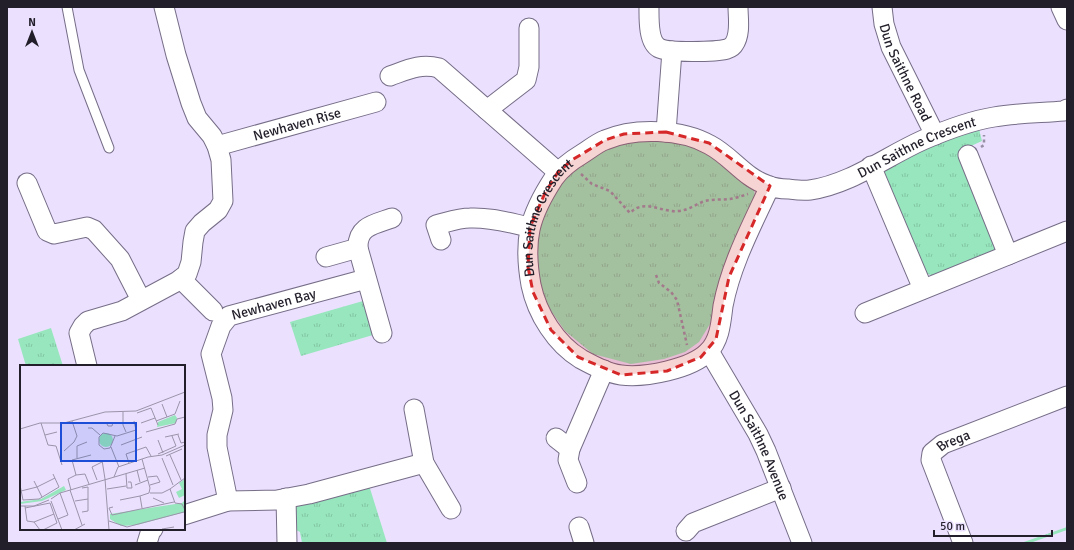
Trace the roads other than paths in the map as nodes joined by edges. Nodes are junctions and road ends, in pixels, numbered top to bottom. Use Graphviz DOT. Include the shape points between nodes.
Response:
graph roads {
  1 [pos="67,7"];
  2 [pos="164,7"];
  3 [pos="649,7"];
  4 [pos="738,7"];
  5 [pos="882,7"];
  6 [pos="1061,7"];
  7 [pos="1067,20"];
  8 [pos="529,28"];
  9 [pos="672,51"];
  10 [pos="390,76"];
  11 [pos="376,102"];
  12 [pos="1067,109"];
  13 [pos="487,110"];
  14 [pos="666,132"];
  15 [pos="935,135"];
  16 [pos="217,146"];
  17 [pos="109,148"];
  18 [pos="968,155"];
  19 [pos="872,166"];
  20 [pos="564,167"];
  21 [pos="27,183"];
  22 [pos="768,185"];
  23 [pos="392,218"];
  24 [pos="530,227"];
  25 [pos="1067,231"];
  26 [pos="441,240"];
  27 [pos="358,248"];
  28 [pos="1008,255"];
  29 [pos="326,257"];
  30 [pos="181,279"];
  31 [pos="366,279"];
  32 [pos="922,290"];
  33 [pos="141,300"];
  34 [pos="213,311"];
  35 [pos="865,313"];
  36 [pos="382,333"];
  37 [pos="702,356"];
  38 [pos="87,365"];
  39 [pos="604,370"];
  40 [pos="1067,396"];
  41 [pos="414,409"];
  42 [pos="424,463"];
  43 [pos="576,483"];
  44 [pos="781,488"];
  45 [pos="286,498"];
  46 [pos="228,501"];
  47 [pos="451,509"];
  48 [pos="185,515"];
  49 [pos="151,530"];
  50 [pos="686,531"];
  51 [pos="147,543"];
  52 [pos="288,543"];
  53 [pos="802,543"];
  54 [pos="963,543"];
  1 -- 17 [label="lane" via="79,70"];
  2 -- 16 [label="street" via="191,103 197,118"];
  3 -- 9 [label="street" via="650,29 654,43 659,48"];
  4 -- 9 [label="street" via="737,38 733,45 706,51"];
  5 -- 15 [label="street, Dun Saithne Road" via="891,48"];
  6 -- 7 [label="street"];
  8 -- 13 [label="street" via="529,67 526,80"];
  9 -- 14 [label="street"];
  10 -- 13 [label="street" via="418,66 429,65 439,68"];
  11 -- 16 [label="street, Newhaven Rise"];
  12 -- 15 [label="street, Dun Saithne Crescent" via="984,119"];
  13 -- 20 [label="street"];
  14 -- 20 [label="street, Dun Saithne Crescent" via="624,134 605,140"];
  14 -- 22 [label="street, Dun Saithne Crescent" via="709,143 747,173"];
  15 -- 19 [label="street, Dun Saithne Crescent"];
  16 -- 30 [label="street" via="221,160 223,201 218,210 195,231 191,262 187,274"];
  18 -- 28 [label="street"];
  19 -- 22 [label="street, Dun Saithne Crescent" via="839,183 822,188 805,191"];
  19 -- 32 [label="street"];
  20 -- 24 [label="street, Dun Saithne Crescent" via="539,203"];
  21 -- 33 [label="street" via="47,231 54,234 87,227 94,230 120,259"];
  22 -- 37 [label="street" via="730,277 720,330"];
  23 -- 27 [label="street" via="363,231 358,239"];
  24 -- 26 [label="street" via="488,219 455,220 436,225"];
  24 -- 39 [label="street, Dun Saithne Crescent" via="528,267 541,314 564,346 578,357"];
  25 -- 28 [label="street"];
  27 -- 29 [label="street"];
  27 -- 31 [label="street"];
  28 -- 32 [label="street"];
  30 -- 33 [label="street"];
  30 -- 34 [label="street"];
  31 -- 36 [label="street"];
  31 -- 46 [label="street, Newhaven Bay" via="229,316 221,326 211,354 222,398 217,447"];
  32 -- 35 [label="street"];
  33 -- 38 [label="street" via="122,311 88,321 83,326 79,333"];
  37 -- 39 [label="street, Dun Saithne Crescent" via="667,371 644,375 621,375"];
  37 -- 44 [label="street, Dun Saithne Avenue" via="758,434"];
  39 -- 43 [label="street" via="563,444"];
  40 -- 54 [label="street, Brega" via="943,444 932,453 931,460"];
  41 -- 42 [label="street"];
  42 -- 45 [label="street"];
  42 -- 47 [label="street"];
  44 -- 50 [label="street" via="693,523"];
  44 -- 53 [label="street, Dun Saithne Avenue"];
  45 -- 46 [label="street"];
  45 -- 52 [label="street"];
  46 -- 48 [label="street"];
  49 -- 51 [label="street"];
}
